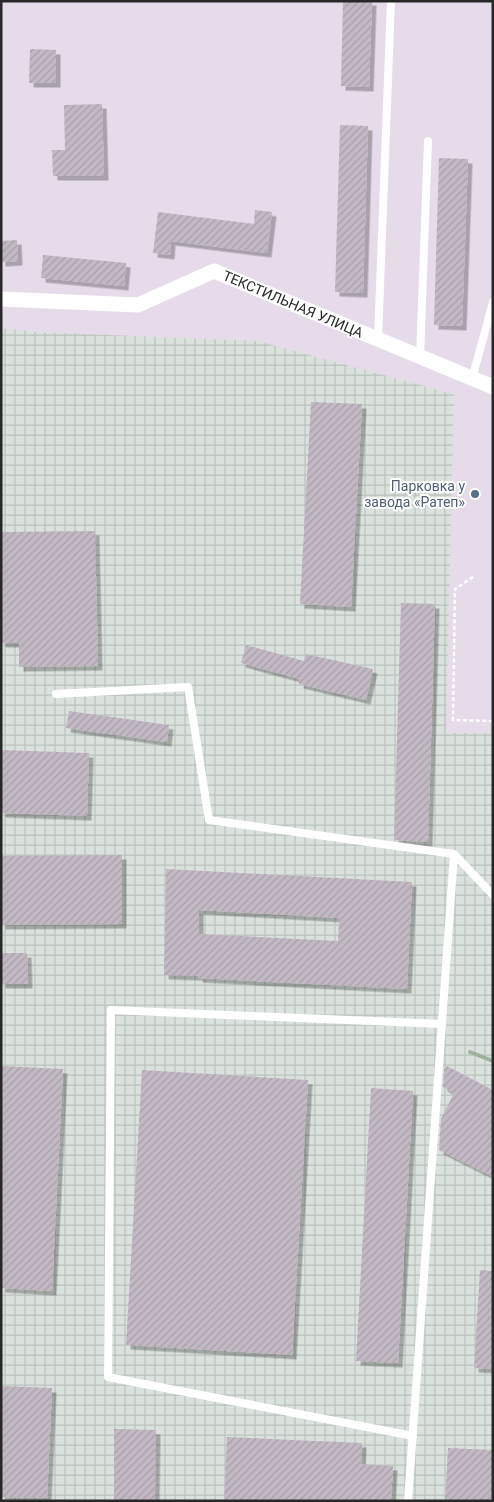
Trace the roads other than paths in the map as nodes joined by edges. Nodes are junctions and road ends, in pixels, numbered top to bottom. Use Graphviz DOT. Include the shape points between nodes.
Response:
graph roads {
  1 [pos="390,1"];
  2 [pos="428,141"];
  3 [pos="1,299"];
  4 [pos="493,302"];
  5 [pos="378,340"];
  6 [pos="420,357"];
  7 [pos="472,378"];
  8 [pos="493,387"];
  9 [pos="56,694"];
  10 [pos="454,854"];
  11 [pos="493,894"];
  12 [pos="442,1024"];
  13 [pos="413,1436"];
  14 [pos="408,1501"];
  1 -- 5 [label="lane"];
  2 -- 6 [label="lane"];
  3 -- 5 [label="street, ТЕКСТИЛЬНАЯ УЛИЦА" via="138,305 214,271"];
  4 -- 7 [label="lane"];
  5 -- 6 [label="street, ТЕКСТИЛЬНАЯ УЛИЦА"];
  6 -- 7 [label="street, ТЕКСТИЛЬНАЯ УЛИЦА"];
  7 -- 8 [label="street, ТЕКСТИЛЬНАЯ УЛИЦА"];
  9 -- 10 [label="lane" via="188,687 209,820"];
  10 -- 11 [label="lane"];
  10 -- 12 [label="lane"];
  12 -- 13 [label="lane"];
  12 -- 13 [label="lane" via="111,1010 108,1377"];
  13 -- 14 [label="lane"];
}
